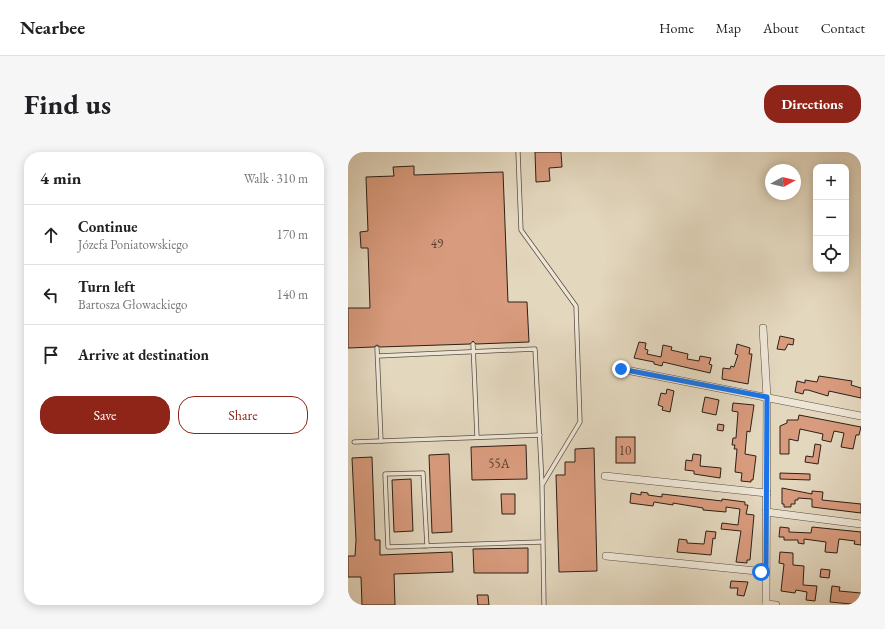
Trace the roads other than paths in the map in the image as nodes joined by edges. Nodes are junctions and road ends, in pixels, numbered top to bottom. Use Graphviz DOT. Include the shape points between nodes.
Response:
graph roads {
  1 [pos="518,152"];
  2 [pos="763,328"];
  3 [pos="473,344"];
  4 [pos="378,348"];
  5 [pos="473,352"];
  6 [pos="378,356"];
  7 [pos="621,369"];
  8 [pos="767,397"];
  9 [pos="861,416"];
  10 [pos="540,435"];
  11 [pos="477,437"];
  12 [pos="381,440"];
  13 [pos="354,442"];
  14 [pos="605,476"];
  15 [pos="542,485"];
  16 [pos="767,493"];
  17 [pos="766,512"];
  18 [pos="861,524"];
  19 [pos="542,542"];
  20 [pos="427,546"];
  21 [pos="606,556"];
  22 [pos="766,572"];
  23 [pos="766,604"];
  24 [pos="544,605"];
  25 [pos="776,605"];
  1 -- 15 [label="lane" via="521,230 576,306 580,422"];
  2 -- 8 [label="street"];
  3 -- 5 [label="lane"];
  4 -- 6 [label="lane"];
  5 -- 6 [label="lane"];
  5 -- 10 [label="lane" via="535,349"];
  5 -- 11 [label="lane"];
  6 -- 12 [label="lane"];
  7 -- 8 [label="street"];
  8 -- 9 [label="street"];
  8 -- 16 [label="street"];
  10 -- 11 [label="lane"];
  10 -- 15 [label="lane"];
  11 -- 12 [label="lane"];
  12 -- 13 [label="lane"];
  14 -- 16 [label="street"];
  15 -- 19 [label="lane"];
  16 -- 17 [label="street"];
  17 -- 18 [label="street"];
  17 -- 22 [label="street"];
  19 -- 20 [label="lane"];
  19 -- 24 [label="lane"];
  20 -- 20 [label="lane" via="388,547 385,474 424,473"];
  21 -- 22 [label="street"];
  22 -- 23 [label="street"];
  23 -- 25 [label="street"];
}
